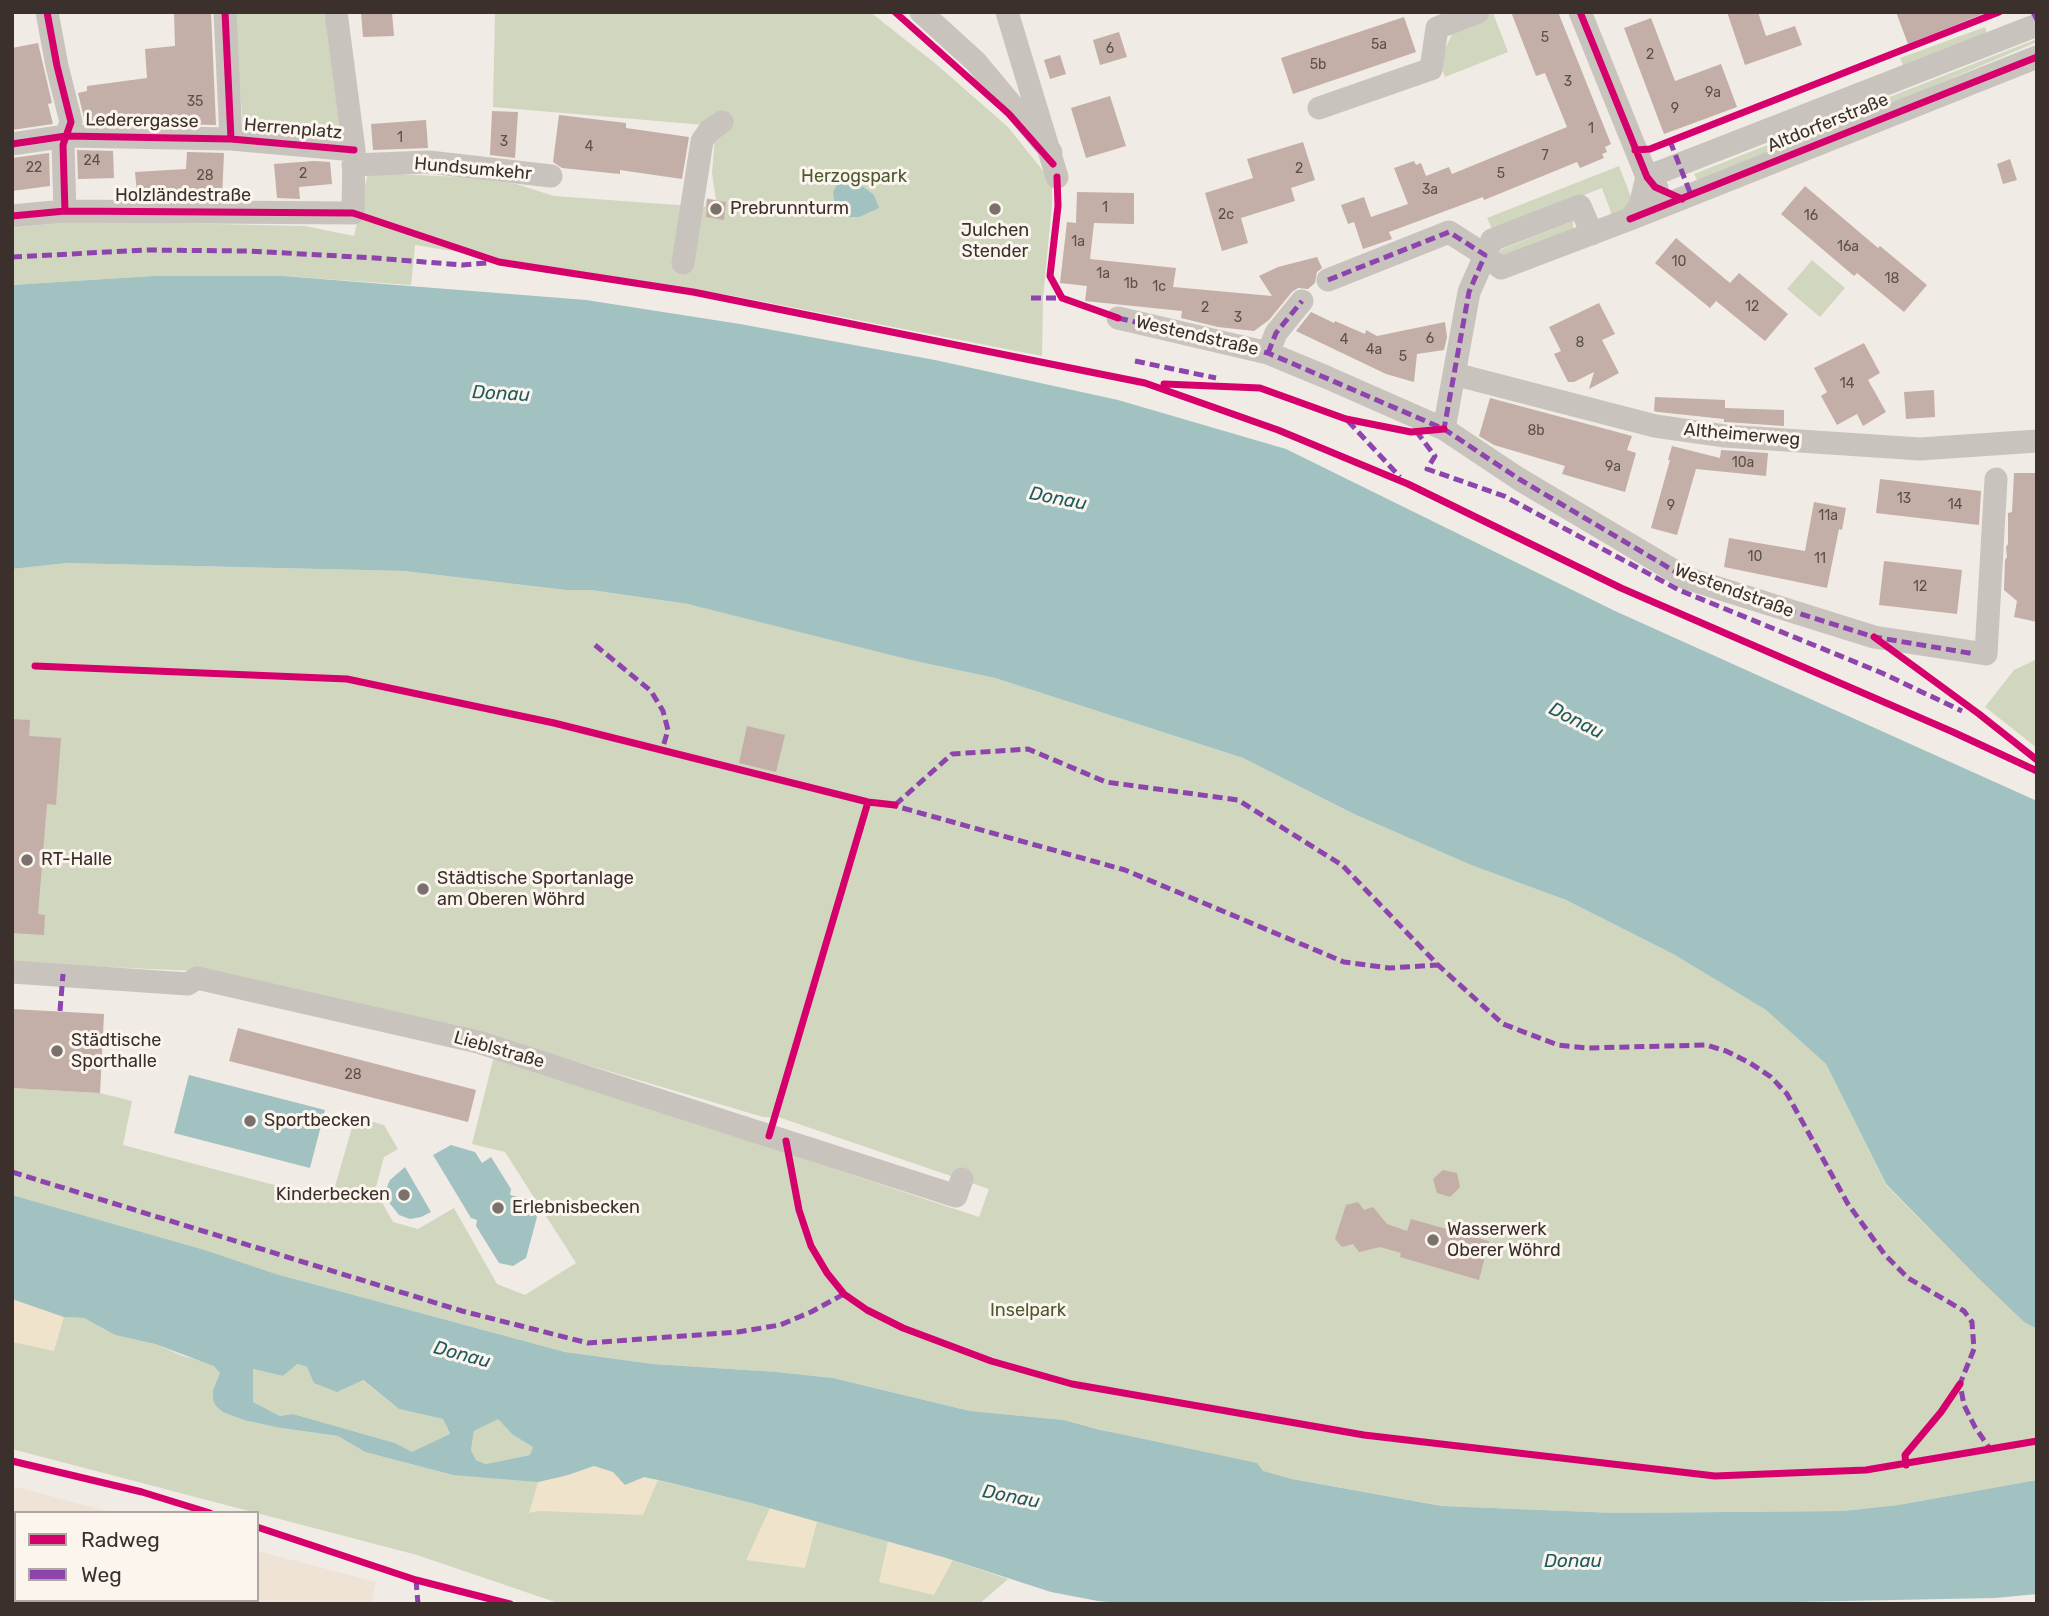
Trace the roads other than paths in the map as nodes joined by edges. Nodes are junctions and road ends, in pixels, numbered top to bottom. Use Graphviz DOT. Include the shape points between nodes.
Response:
graph roads {
  1 [pos="47,12"];
  2 [pos="225,12"];
  3 [pos="336,12"];
  4 [pos="921,12"];
  5 [pos="1007,12"];
  6 [pos="1478,12"];
  7 [pos="1580,12"];
  8 [pos="2037,24"];
  9 [pos="2037,57"];
  10 [pos="1319,108"];
  11 [pos="722,122"];
  12 [pos="66,135"];
  13 [pos="231,139"];
  14 [pos="12,144"];
  15 [pos="1051,152"];
  16 [pos="353,158"];
  17 [pos="551,176"];
  18 [pos="1057,177"];
  19 [pos="1647,177"];
  20 [pos="1682,199"];
  21 [pos="65,211"];
  22 [pos="12,216"];
  23 [pos="1630,219"];
  24 [pos="1592,234"];
  25 [pos="1485,255"];
  26 [pos="683,263"];
  27 [pos="1328,280"];
  28 [pos="1302,302"];
  29 [pos="1118,318"];
  30 [pos="1268,353"];
  31 [pos="1454,374"];
  32 [pos="1444,429"];
  33 [pos="2037,441"];
  34 [pos="1997,479"];
  35 [pos="12,972"];
  36 [pos="962,1179"];
  1 -- 12 [label="street" via="71,122"];
  2 -- 13 [label="street, Herrenplatz"];
  3 -- 16 [label="street, Herrenplatz"];
  4 -- 15 [label="street" via="976,62"];
  5 -- 15 [label="street"];
  6 -- 10 [label="street" via="1437,28 1431,69"];
  7 -- 19 [label="street"];
  8 -- 19 [label="street, Altdorferstraße"];
  9 -- 20 [label="street, Altdorferstraße"];
  11 -- 26 [label="street" via="702,141"];
  12 -- 13 [label="street, Lederergasse"];
  12 -- 14 [label="street, Lederergasse"];
  12 -- 21 [label="street"];
  13 -- 16 [label="street, Herrenplatz"];
  15 -- 18 [label="street"];
  16 -- 17 [label="street, Hundsumkehr"];
  16 -- 21 [label="street, Holzländestraße" via="353,213"];
  19 -- 20 [label="street" via="1655,187"];
  19 -- 23 [label="street" via="1640,206"];
  20 -- 23 [label="street, Altdorferstraße"];
  21 -- 22 [label="street, Holzländestraße"];
  23 -- 24 [label="street, Altdorferstraße"];
  24 -- 25 [label="street, Altdorferstraße" via="1501,268"];
  24 -- 25 [label="street" via="1580,206 1492,240"];
  25 -- 27 [label="street, Altdorferstraße" via="1449,232"];
  25 -- 31 [label="street" via="1469,292"];
  28 -- 30 [label="street" via="1276,333"];
  29 -- 30 [label="street, Westendstraße"];
  30 -- 32 [label="street, Westendstraße"];
  31 -- 32 [label="street"];
  31 -- 33 [label="street, Altheimerweg" via="1655,426 1725,436 1920,449"];
  32 -- 34 [label="street, Westendstraße" via="1686,578 1874,637 1975,654 1986,654"];
  35 -- 36 [label="street, Lieblstraße" via="188,984 197,978 478,1042 956,1196"];
}
